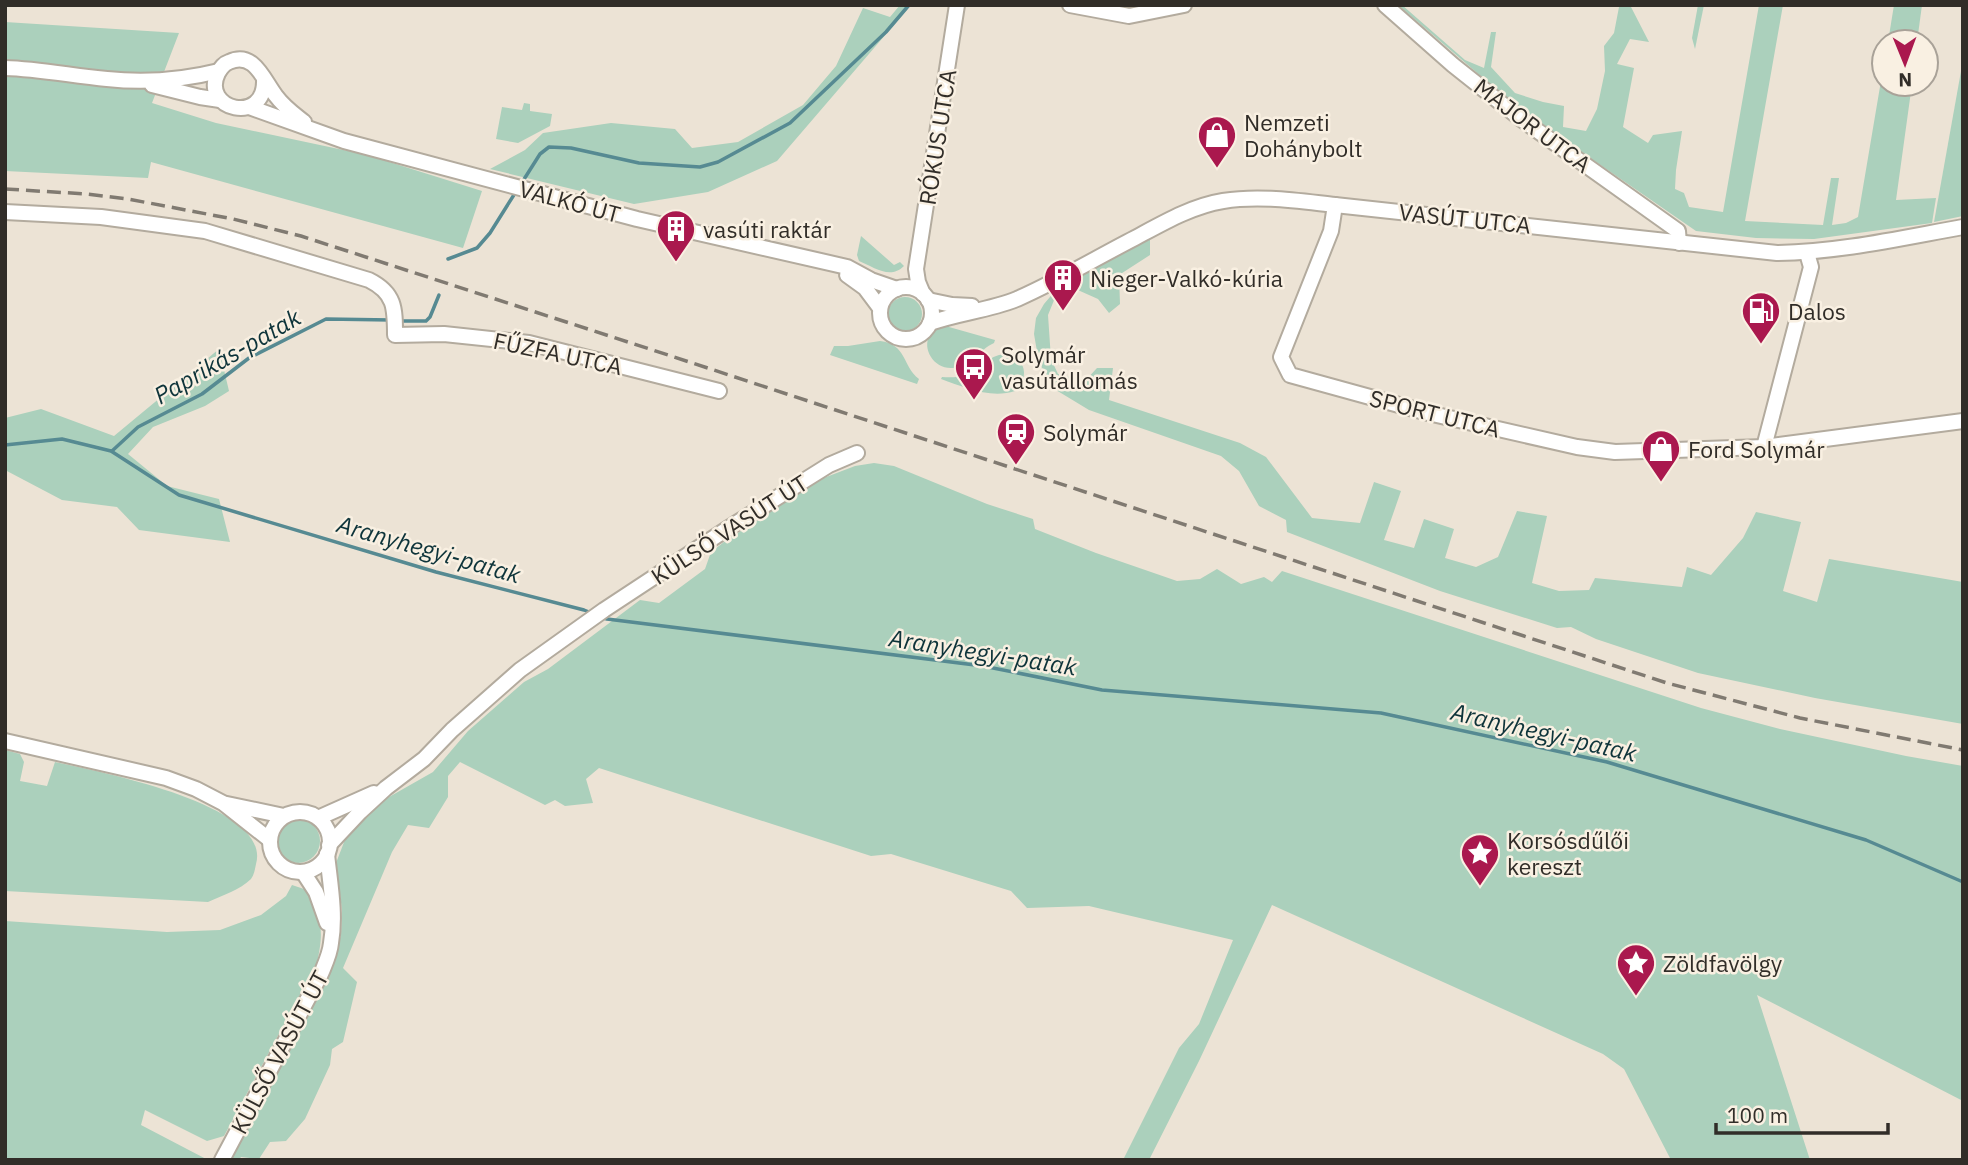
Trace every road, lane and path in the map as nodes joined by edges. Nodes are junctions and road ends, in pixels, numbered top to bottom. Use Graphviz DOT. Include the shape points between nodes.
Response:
graph roads {
  1 [pos="957,5"];
  2 [pos="1070,5"];
  3 [pos="1184,5"];
  4 [pos="1385,5"];
  5 [pos="5,68"];
  6 [pos="219,71"];
  7 [pos="264,79"];
  8 [pos="137,81"];
  9 [pos="220,100"];
  10 [pos="249,107"];
  11 [pos="316,132"];
  12 [pos="1335,205"];
  13 [pos="5,212"];
  14 [pos="1963,228"];
  15 [pos="1679,243"];
  16 [pos="1807,253"];
  17 [pos="825,262"];
  18 [pos="916,268"];
  19 [pos="899,288"];
  20 [pos="926,297"];
  21 [pos="989,306"];
  22 [pos="880,307"];
  23 [pos="930,323"];
  24 [pos="719,391"];
  25 [pos="1963,421"];
  26 [pos="1764,447"];
  27 [pos="856,453"];
  28 [pos="5,741"];
  29 [pos="386,788"];
  30 [pos="223,803"];
  31 [pos="284,816"];
  32 [pos="318,818"];
  33 [pos="270,840"];
  34 [pos="328,849"];
  35 [pos="303,872"];
  36 [pos="331,942"];
  37 [pos="222,1160"];
  1 -- 18 [label="street, RÓKUS UTCA"];
  2 -- 3 [label="street" via="1129,16"];
  4 -- 15 [label="street, MAJOR UTCA" via="1521,119 1678,231"];
  5 -- 8 [label="street"];
  6 -- 7 [label="street" via="222,65 240,59 254,64"];
  6 -- 8 [label="street" via="192,78"];
  6 -- 9 [label="street" via="215,86"];
  7 -- 10 [label="street" via="260,99"];
  7 -- 11 [label="street" via="288,110"];
  8 -- 9 [label="street"];
  9 -- 10 [label="street" via="234,108"];
  10 -- 11 [label="street, VALKÓ ÚT"];
  11 -- 17 [label="street, VALKÓ ÚT" via="668,227"];
  12 -- 15 [label="street, VASÚT UTCA"];
  12 -- 21 [label="street, VASÚT UTCA" via="1250,199 1210,204 1165,222 1039,289"];
  12 -- 26 [label="street, SPORT UTCA" via="1331,230 1281,357 1290,375 1577,447 1615,452"];
  13 -- 24 [label="street, FŰZFA UTCA" via="102,217 230,237 380,285 394,308 395,330 529,343"];
  14 -- 16 [label="street, VASÚT UTCA"];
  15 -- 16 [label="street, VASÚT UTCA"];
  16 -- 26 [label="street" via="1811,267"];
  17 -- 19 [label="street"];
  17 -- 22 [label="street" via="865,288"];
  18 -- 19 [label="street, RÓKUS UTCA"];
  18 -- 20 [label="street, RÓKUS UTCA"];
  19 -- 20 [label="street" via="916,289"];
  19 -- 22 [label="street" via="886,296"];
  20 -- 21 [label="street, VASÚT UTCA" via="952,305"];
  20 -- 23 [label="street" via="932,310"];
  21 -- 23 [label="street, VASÚT UTCA"];
  22 -- 23 [label="street" via="884,327 894,337 914,338"];
  25 -- 26 [label="street, SPORT UTCA"];
  27 -- 29 [label="street, KÜLSŐ VASÚT ÚT" via="829,465 604,610 520,670"];
  28 -- 30 [label="street" via="166,778"];
  29 -- 32 [label="street"];
  29 -- 34 [label="street"];
  30 -- 31 [label="street"];
  30 -- 33 [label="street"];
  31 -- 32 [label="street" via="300,812"];
  31 -- 33 [label="street"];
  32 -- 34 [label="street" via="329,836"];
  33 -- 35 [label="street" via="279,864"];
  34 -- 35 [label="street" via="315,868"];
  34 -- 36 [label="street, KÜLSŐ VASÚT ÚT"];
  35 -- 36 [label="street, KÜLSŐ VASÚT ÚT" via="323,907"];
  36 -- 37 [label="street, KÜLSŐ VASÚT ÚT" via="321,974"];
}
